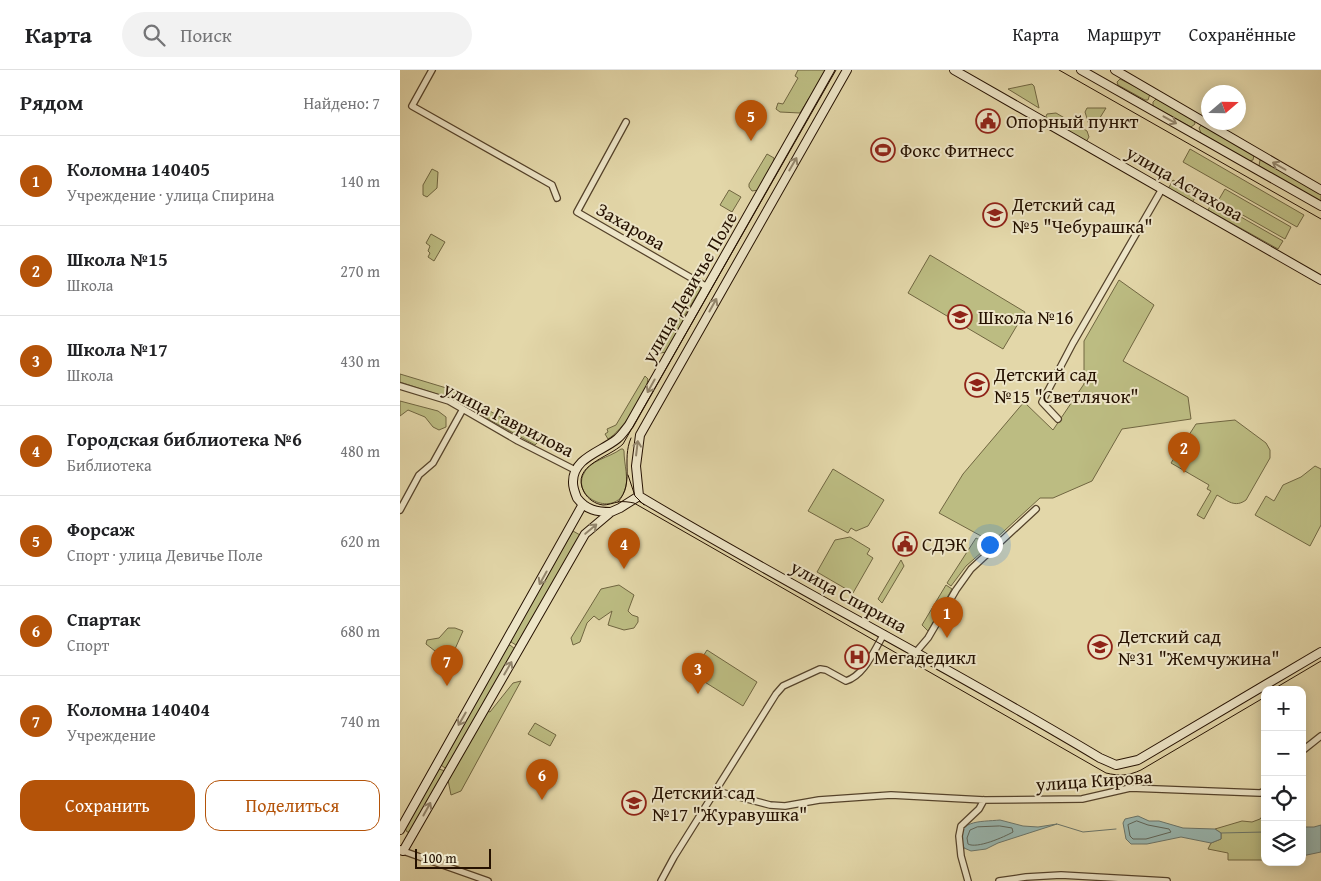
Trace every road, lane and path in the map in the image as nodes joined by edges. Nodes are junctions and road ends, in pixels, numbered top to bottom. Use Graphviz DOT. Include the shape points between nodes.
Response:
graph roads {
  1 [pos="432,70"];
  2 [pos="830,70"];
  3 [pos="847,70"];
  4 [pos="954,70"];
  5 [pos="1081,70"];
  6 [pos="1118,72"];
  7 [pos="1112,88"];
  8 [pos="1155,94"];
  9 [pos="1147,107"];
  10 [pos="1199,119"];
  11 [pos="626,122"];
  12 [pos="1192,132"];
  13 [pos="1260,155"];
  14 [pos="1253,167"];
  15 [pos="1162,189"];
  16 [pos="1321,190"];
  17 [pos="557,198"];
  18 [pos="1321,206"];
  19 [pos="1321,280"];
  20 [pos="707,287"];
  21 [pos="400,386"];
  22 [pos="463,409"];
  23 [pos="1058,419"];
  24 [pos="575,470"];
  25 [pos="639,496"];
  26 [pos="583,504"];
  27 [pos="1036,509"];
  28 [pos="400,510"];
  29 [pos="611,512"];
  30 [pos="884,634"];
  31 [pos="507,642"];
  32 [pos="519,648"];
  33 [pos="916,652"];
  34 [pos="1321,652"];
  35 [pos="1321,736"];
  36 [pos="1306,747"];
  37 [pos="436,764"];
  38 [pos="449,770"];
  39 [pos="716,791"];
  40 [pos="1261,793"];
  41 [pos="984,800"];
  42 [pos="400,830"];
  43 [pos="401,850"];
  44 [pos="488,881"];
  45 [pos="661,881"];
  46 [pos="968,881"];
  47 [pos="999,881"];
  48 [pos="1167,881"];
  1 -- 17 [label="street" via="412,106 552,185"];
  2 -- 20 [label="main road, улица Девичье Поле"];
  25 -- 3 [label="main road, улица Девичье Поле, one-way" via="636,466 640,435"];
  4 -- 15 [label="main road, улица Астахова"];
  5 -- 7 [label="main road"];
  6 -- 7 [label="main road"];
  6 -- 8 [label="main road"];
  7 -- 9 [label="main road"];
  8 -- 9 [label="main road"];
  8 -- 10 [label="main road"];
  9 -- 12 [label="main road, one-way"];
  10 -- 12 [label="main road"];
  10 -- 13 [label="main road"];
  11 -- 20 [label="street, Захарова" via="577,212"];
  12 -- 14 [label="main road"];
  13 -- 14 [label="main road"];
  16 -- 13 [label="main road, one-way"];
  14 -- 18 [label="main road"];
  15 -- 19 [label="main road, улица Астахова"];
  15 -- 23 [label="street" via="1042,402"];
  20 -- 24 [label="main road, улица Девичье Поле, one-way" via="629,425 618,439 584,459"];
  21 -- 22 [label="street, улица Гаврилова" via="449,401"];
  22 -- 24 [label="street, улица Гаврилова"];
  22 -- 28 [label="street" via="433,463 419,475"];
  24 -- 26 [label="main road" via="574,489"];
  25 -- 29 [label="main road"];
  25 -- 30 [label="main road, улица Спирина"];
  26 -- 29 [label="main road" via="591,510"];
  26 -- 31 [label="main road, one-way"];
  27 -- 33 [label="street" via="971,569"];
  32 -- 29 [label="main road, one-way" via="585,534"];
  30 -- 33 [label="main road, улица Спирина"];
  30 -- 39 [label="street" via="854,678 846,681 820,669 783,686"];
  31 -- 32 [label="main road"];
  31 -- 37 [label="main road, one-way"];
  38 -- 32 [label="main road, one-way"];
  33 -- 34 [label="main road, улица Спирина" via="1116,765 1149,754"];
  35 -- 36 [label="street"];
  37 -- 38 [label="main road"];
  37 -- 42 [label="main road"];
  43 -- 38 [label="main road, one-way"];
  39 -- 41 [label="street, улица Кирова" via="785,806 818,800 891,795"];
  39 -- 45 [label="street"];
  40 -- 41 [label="street, улица Кирова" via="1130,788 1082,799"];
  41 -- 46 [label="street" via="980,809 961,826 959,836"];
  43 -- 44 [label="street"];
  47 -- 48 [label="street" via="1062,875"];
}
